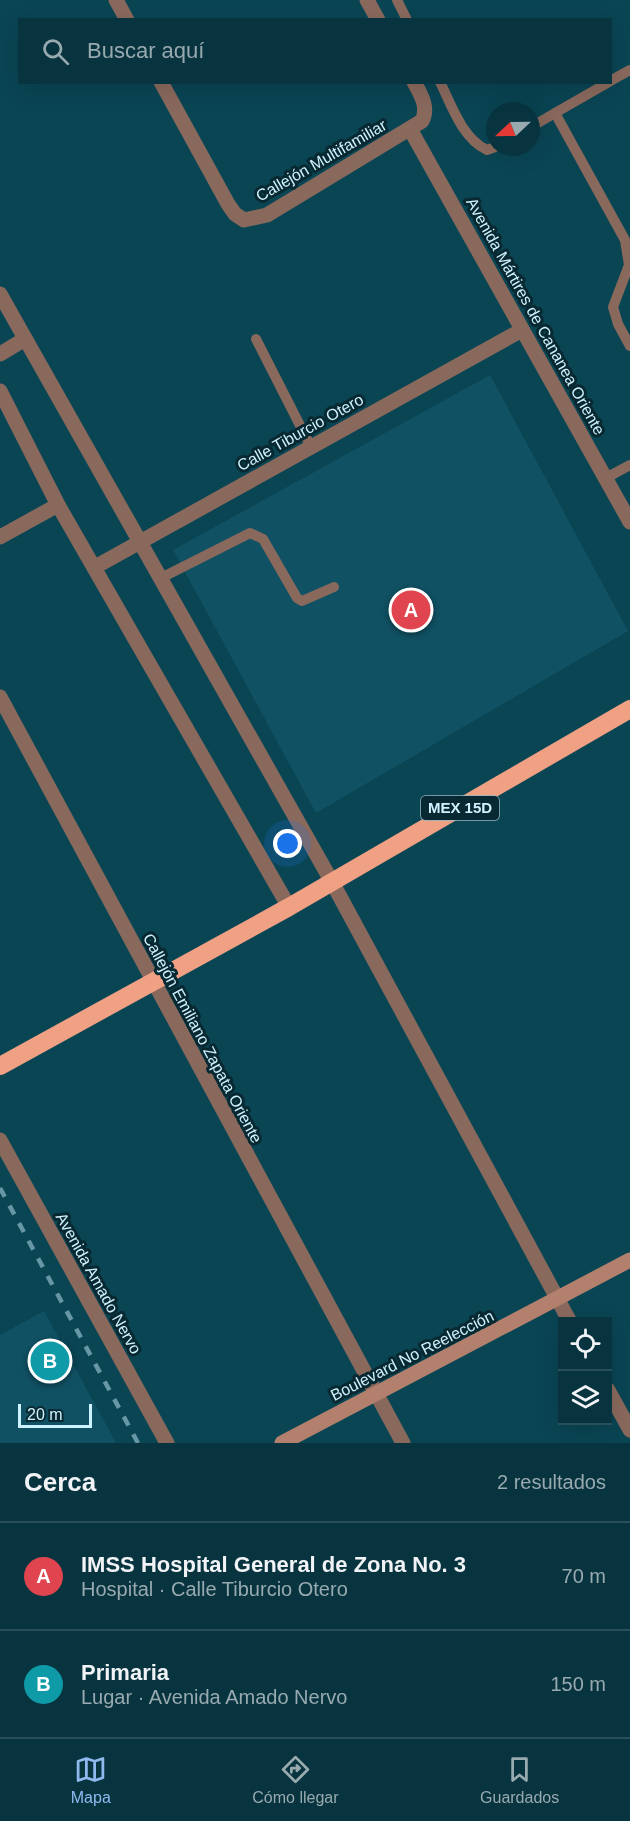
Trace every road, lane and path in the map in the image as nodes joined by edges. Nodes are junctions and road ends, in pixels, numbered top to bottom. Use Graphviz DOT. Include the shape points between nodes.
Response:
graph roads {
  1 [pos="116,0"];
  2 [pos="367,0"];
  3 [pos="397,0"];
  4 [pos="126,18"];
  5 [pos="377,18"];
  6 [pos="406,18"];
  7 [pos="630,70"];
  8 [pos="612,81"];
  9 [pos="163,84"];
  10 [pos="415,84"];
  11 [pos="441,84"];
  12 [pos="606,84"];
  13 [pos="555,113"];
  14 [pos="540,122"];
  15 [pos="410,129"];
  16 [pos="486,150"];
  17 [pos="0,294"];
  18 [pos="522,330"];
  19 [pos="25,339"];
  20 [pos="256,339"];
  21 [pos="630,346"];
  22 [pos="0,354"];
  23 [pos="0,391"];
  24 [pos="311,447"];
  25 [pos="630,465"];
  26 [pos="606,478"];
  27 [pos="58,505"];
  28 [pos="630,522"];
  29 [pos="0,537"];
  30 [pos="140,542"];
  31 [pos="95,567"];
  32 [pos="161,578"];
  33 [pos="334,587"];
  34 [pos="0,698"];
  35 [pos="630,709"];
  36 [pos="332,882"];
  37 [pos="289,907"];
  38 [pos="152,982"];
  39 [pos="0,1066"];
  40 [pos="0,1140"];
  41 [pos="630,1260"];
  42 [pos="558,1300"];
  43 [pos="567,1317"];
  44 [pos="375,1394"];
  45 [pos="612,1397"];
  46 [pos="630,1430"];
  47 [pos="167,1443"];
  48 [pos="282,1443"];
  49 [pos="403,1443"];
  1 -- 4 [label="street"];
  2 -- 5 [label="street"];
  3 -- 6 [label="lane"];
  7 -- 8 [label="lane"];
  9 -- 15 [label="street, Callejón Multifamiliar" via="228,204 244,220 267,215"];
  10 -- 15 [label="street, Callejón Multifamiliar" via="426,113"];
  11 -- 16 [label="lane" via="464,129 476,145"];
  12 -- 13 [label="lane"];
  13 -- 14 [label="lane"];
  13 -- 21 [label="lane" via="625,240 629,265 613,308"];
  15 -- 18 [label="street, Avenida Mártires de Cananea Oriente"];
  17 -- 19 [label="street"];
  18 -- 24 [label="street, Calle Tiburcio Otero"];
  18 -- 26 [label="street, Avenida Mártires de Cananea Oriente"];
  19 -- 22 [label="street"];
  19 -- 30 [label="street"];
  20 -- 24 [label="lane"];
  23 -- 27 [label="street"];
  24 -- 30 [label="street, Calle Tiburcio Otero"];
  25 -- 26 [label="lane"];
  26 -- 28 [label="street, Avenida Mártires de Cananea Oriente"];
  27 -- 29 [label="street"];
  27 -- 31 [label="street"];
  30 -- 31 [label="street, Calle Tiburcio Otero"];
  30 -- 32 [label="street"];
  31 -- 37 [label="street"];
  32 -- 33 [label="lane" via="250,533 263,539 297,598 302,601"];
  32 -- 36 [label="street"];
  34 -- 38 [label="street, Callejón Emiliano Zapata Oriente"];
  35 -- 36 [label="highway, MEX 15D"];
  36 -- 37 [label="highway, MEX 15D"];
  36 -- 42 [label="street"];
  37 -- 38 [label="highway, MEX 15D"];
  38 -- 39 [label="highway, MEX 15D"];
  38 -- 44 [label="street, Callejón Emiliano Zapata Oriente"];
  40 -- 47 [label="street, Avenida Amado Nervo"];
  41 -- 42 [label="street, Boulevard No Reelección"];
  42 -- 43 [label="street"];
  42 -- 44 [label="street, Boulevard No Reelección"];
  44 -- 48 [label="street, Boulevard No Reelección"];
  44 -- 49 [label="street, Callejón Emiliano Zapata Oriente"];
  45 -- 46 [label="street"];
}
